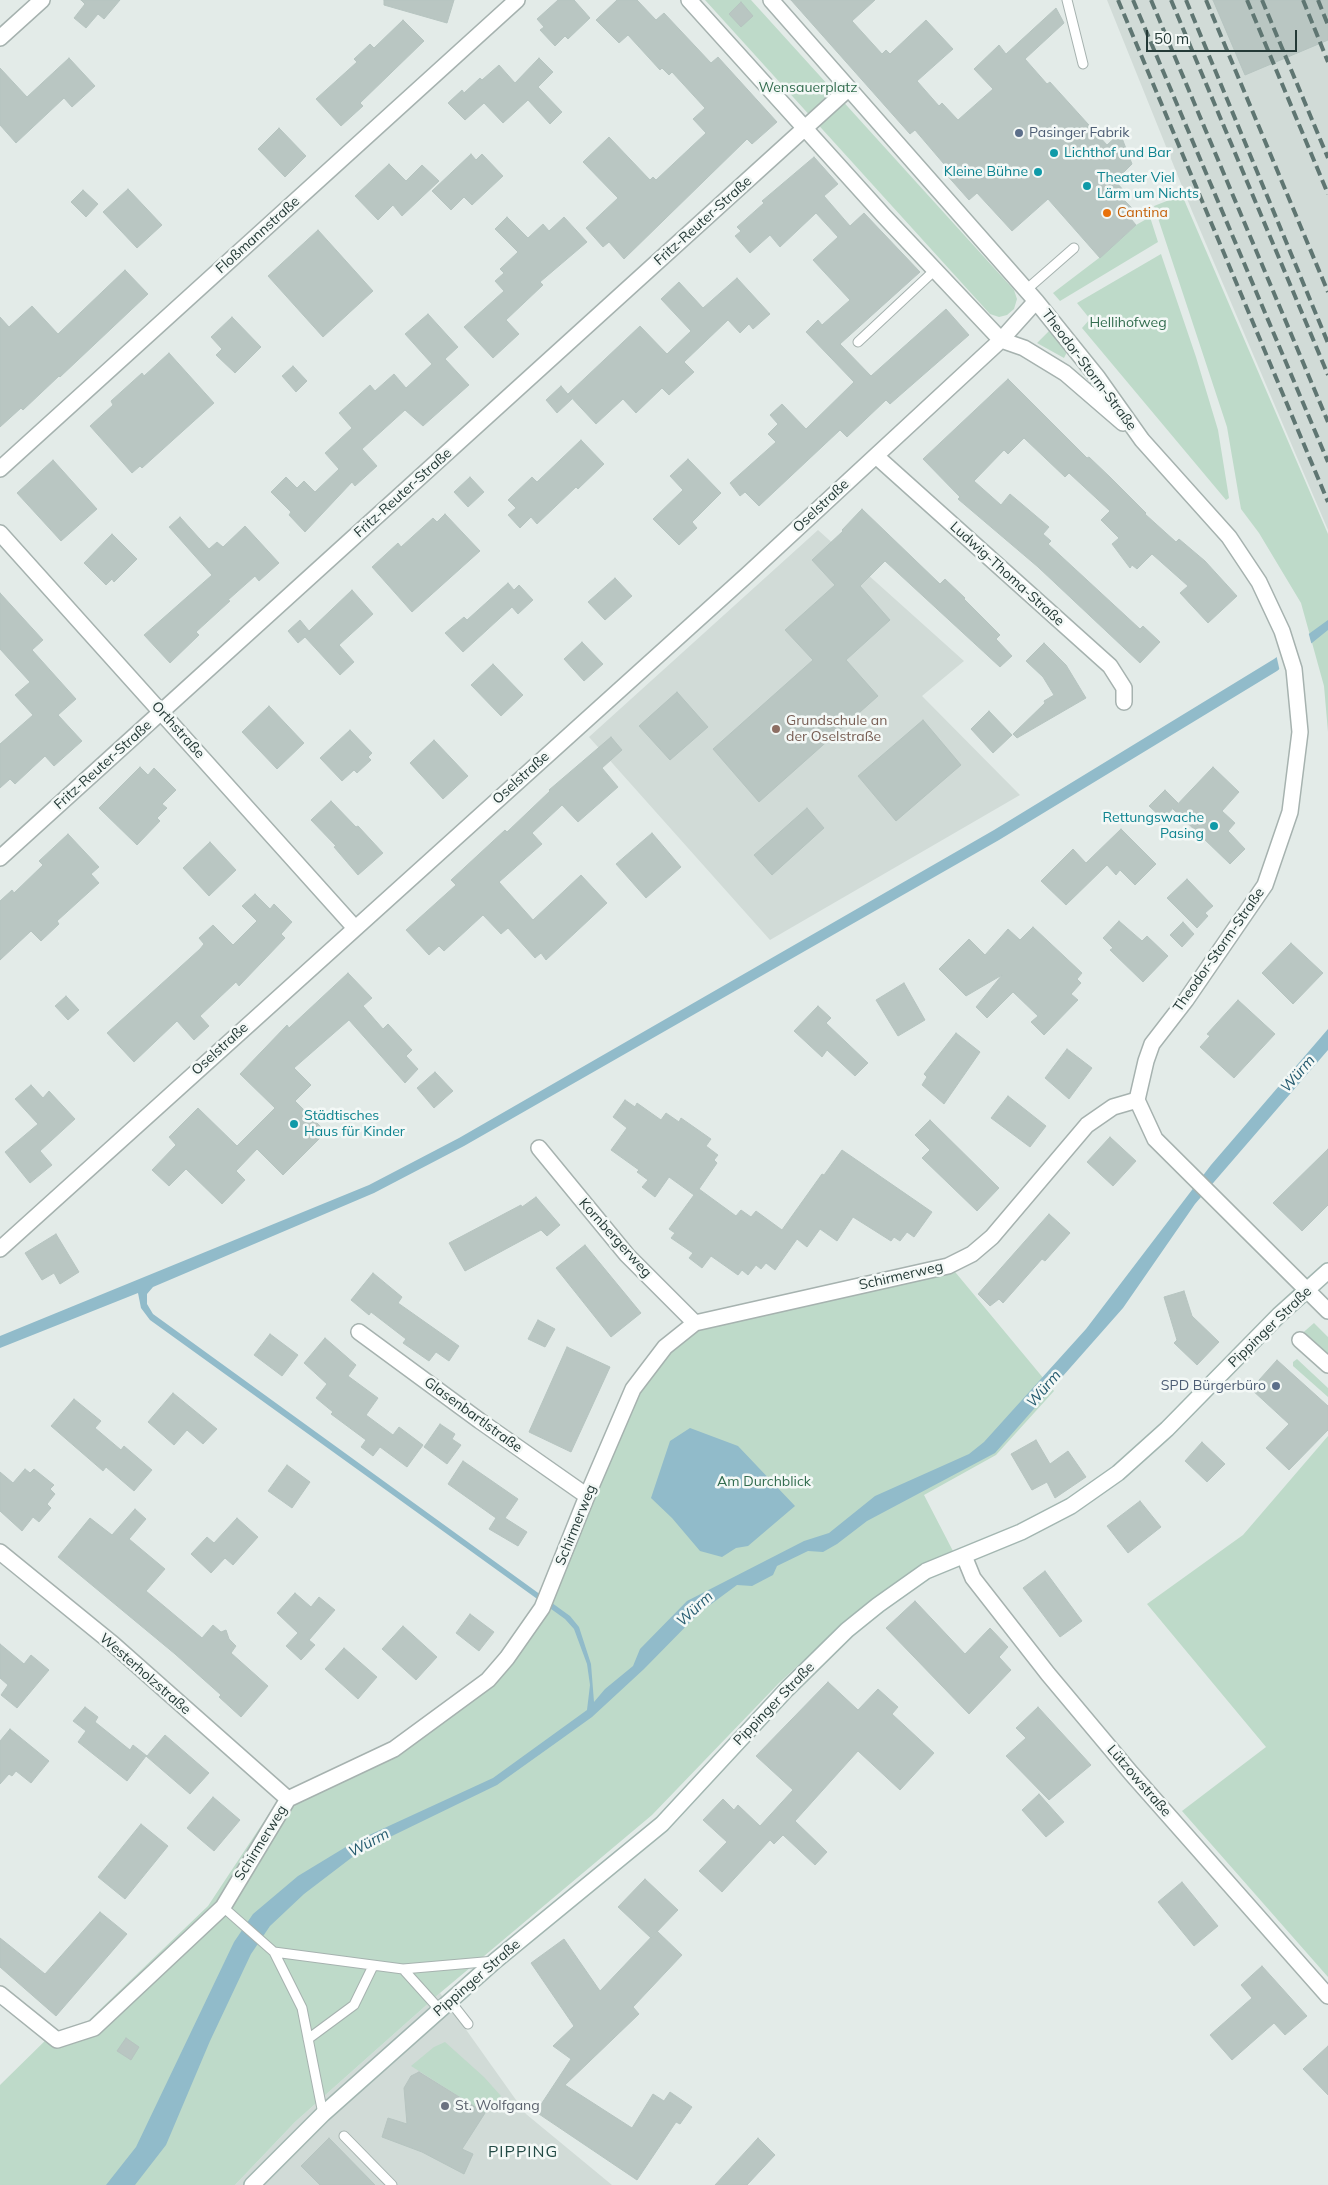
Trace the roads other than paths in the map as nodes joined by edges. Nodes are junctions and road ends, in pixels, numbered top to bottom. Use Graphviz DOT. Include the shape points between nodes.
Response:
graph roads {
  1 [pos="42,0"];
  2 [pos="517,0"];
  3 [pos="689,0"];
  4 [pos="771,0"];
  5 [pos="1067,0"];
  6 [pos="0,38"];
  7 [pos="1083,64"];
  8 [pos="848,89"];
  9 [pos="806,128"];
  10 [pos="1074,248"];
  11 [pos="935,270"];
  12 [pos="1031,295"];
  13 [pos="1001,340"];
  14 [pos="858,342"];
  15 [pos="1142,440"];
  16 [pos="876,456"];
  17 [pos="0,469"];
  18 [pos="0,533"];
  19 [pos="1124,702"];
  20 [pos="162,712"];
  21 [pos="0,858"];
  22 [pos="355,928"];
  23 [pos="1137,1100"];
  24 [pos="539,1148"];
  25 [pos="0,1249"];
  26 [pos="1328,1271"];
  27 [pos="1306,1290"];
  28 [pos="1328,1311"];
  29 [pos="695,1323"];
  30 [pos="359,1332"];
  31 [pos="1300,1340"];
  32 [pos="1328,1365"];
  33 [pos="587,1496"];
  34 [pos="0,1552"];
  35 [pos="964,1556"];
  36 [pos="288,1799"];
  37 [pos="223,1907"];
  38 [pos="274,1952"];
  39 [pos="495,1960"];
  40 [pos="373,1966"];
  41 [pos="403,1969"];
  42 [pos="0,1994"];
  43 [pos="1328,1996"];
  44 [pos="445,2005"];
  45 [pos="468,2024"];
  46 [pos="308,2039"];
  47 [pos="323,2114"];
  48 [pos="344,2136"];
  49 [pos="252,2185"];
  50 [pos="392,2185"];
  1 -- 6 [label="street"];
  2 -- 17 [label="street, Floßmannstraße"];
  3 -- 9 [label="street"];
  4 -- 8 [label="street"];
  5 -- 7 [label="lane"];
  8 -- 9 [label="street"];
  8 -- 12 [label="street"];
  9 -- 11 [label="street"];
  9 -- 20 [label="street, Fritz-Reuter-Straße"];
  10 -- 12 [label="lane"];
  11 -- 13 [label="street"];
  11 -- 14 [label="lane"];
  12 -- 13 [label="street, Oselstraße"];
  12 -- 15 [label="street, Theodor-Storm-Straße" via="1098,378"];
  13 -- 15 [label="street, Theodor-Storm-Straße" via="1024,348 1065,373"];
  13 -- 16 [label="street, Oselstraße"];
  15 -- 23 [label="street, Theodor-Storm-Straße" via="1229,538 1259,582 1284,636 1294,669 1300,732 1290,812 1265,885 1152,1044"];
  16 -- 19 [label="street, Ludwig-Thoma-Straße" via="1110,666 1124,688"];
  16 -- 22 [label="street, Oselstraße"];
  18 -- 20 [label="street, Orthstraße"];
  20 -- 21 [label="street, Fritz-Reuter-Straße"];
  20 -- 22 [label="street, Orthstraße"];
  22 -- 25 [label="street, Oselstraße"];
  23 -- 27 [label="street" via="1155,1139"];
  23 -- 29 [label="street, Schirmerweg" via="1113,1108 1087,1125 992,1237 972,1254 948,1266"];
  24 -- 29 [label="street, Kornbergerweg" via="627,1255"];
  26 -- 27 [label="street, Pippinger Straße"];
  27 -- 28 [label="street"];
  27 -- 35 [label="street, Pippinger Straße" via="1167,1429 1118,1473 1071,1506"];
  29 -- 33 [label="street, Schirmerweg" via="665,1347 633,1389"];
  30 -- 33 [label="street, Glasenbartlstraße"];
  31 -- 32 [label="street"];
  33 -- 36 [label="street, Schirmerweg" via="542,1608 488,1680 394,1749"];
  34 -- 36 [label="street, Westerholzstraße" via="112,1644"];
  35 -- 39 [label="street, Pippinger Straße" via="918,1576 847,1630 787,1689 662,1824"];
  35 -- 43 [label="street, Lützowstraße" via="973,1578 1054,1682"];
  36 -- 37 [label="street, Schirmerweg"];
  37 -- 38 [label="lane"];
  37 -- 42 [label="street, Schirmerweg" via="94,2028 57,2040"];
  38 -- 40 [label="lane"];
  38 -- 46 [label="lane" via="302,2008"];
  39 -- 41 [label="lane"];
  39 -- 44 [label="street, Pippinger Straße"];
  40 -- 41 [label="lane"];
  40 -- 46 [label="lane" via="354,2005"];
  41 -- 44 [label="lane"];
  44 -- 45 [label="lane"];
  44 -- 47 [label="street, Pippinger Straße"];
  46 -- 47 [label="lane"];
  47 -- 49 [label="street, Pippinger Straße"];
  48 -- 50 [label="lane"];
}
